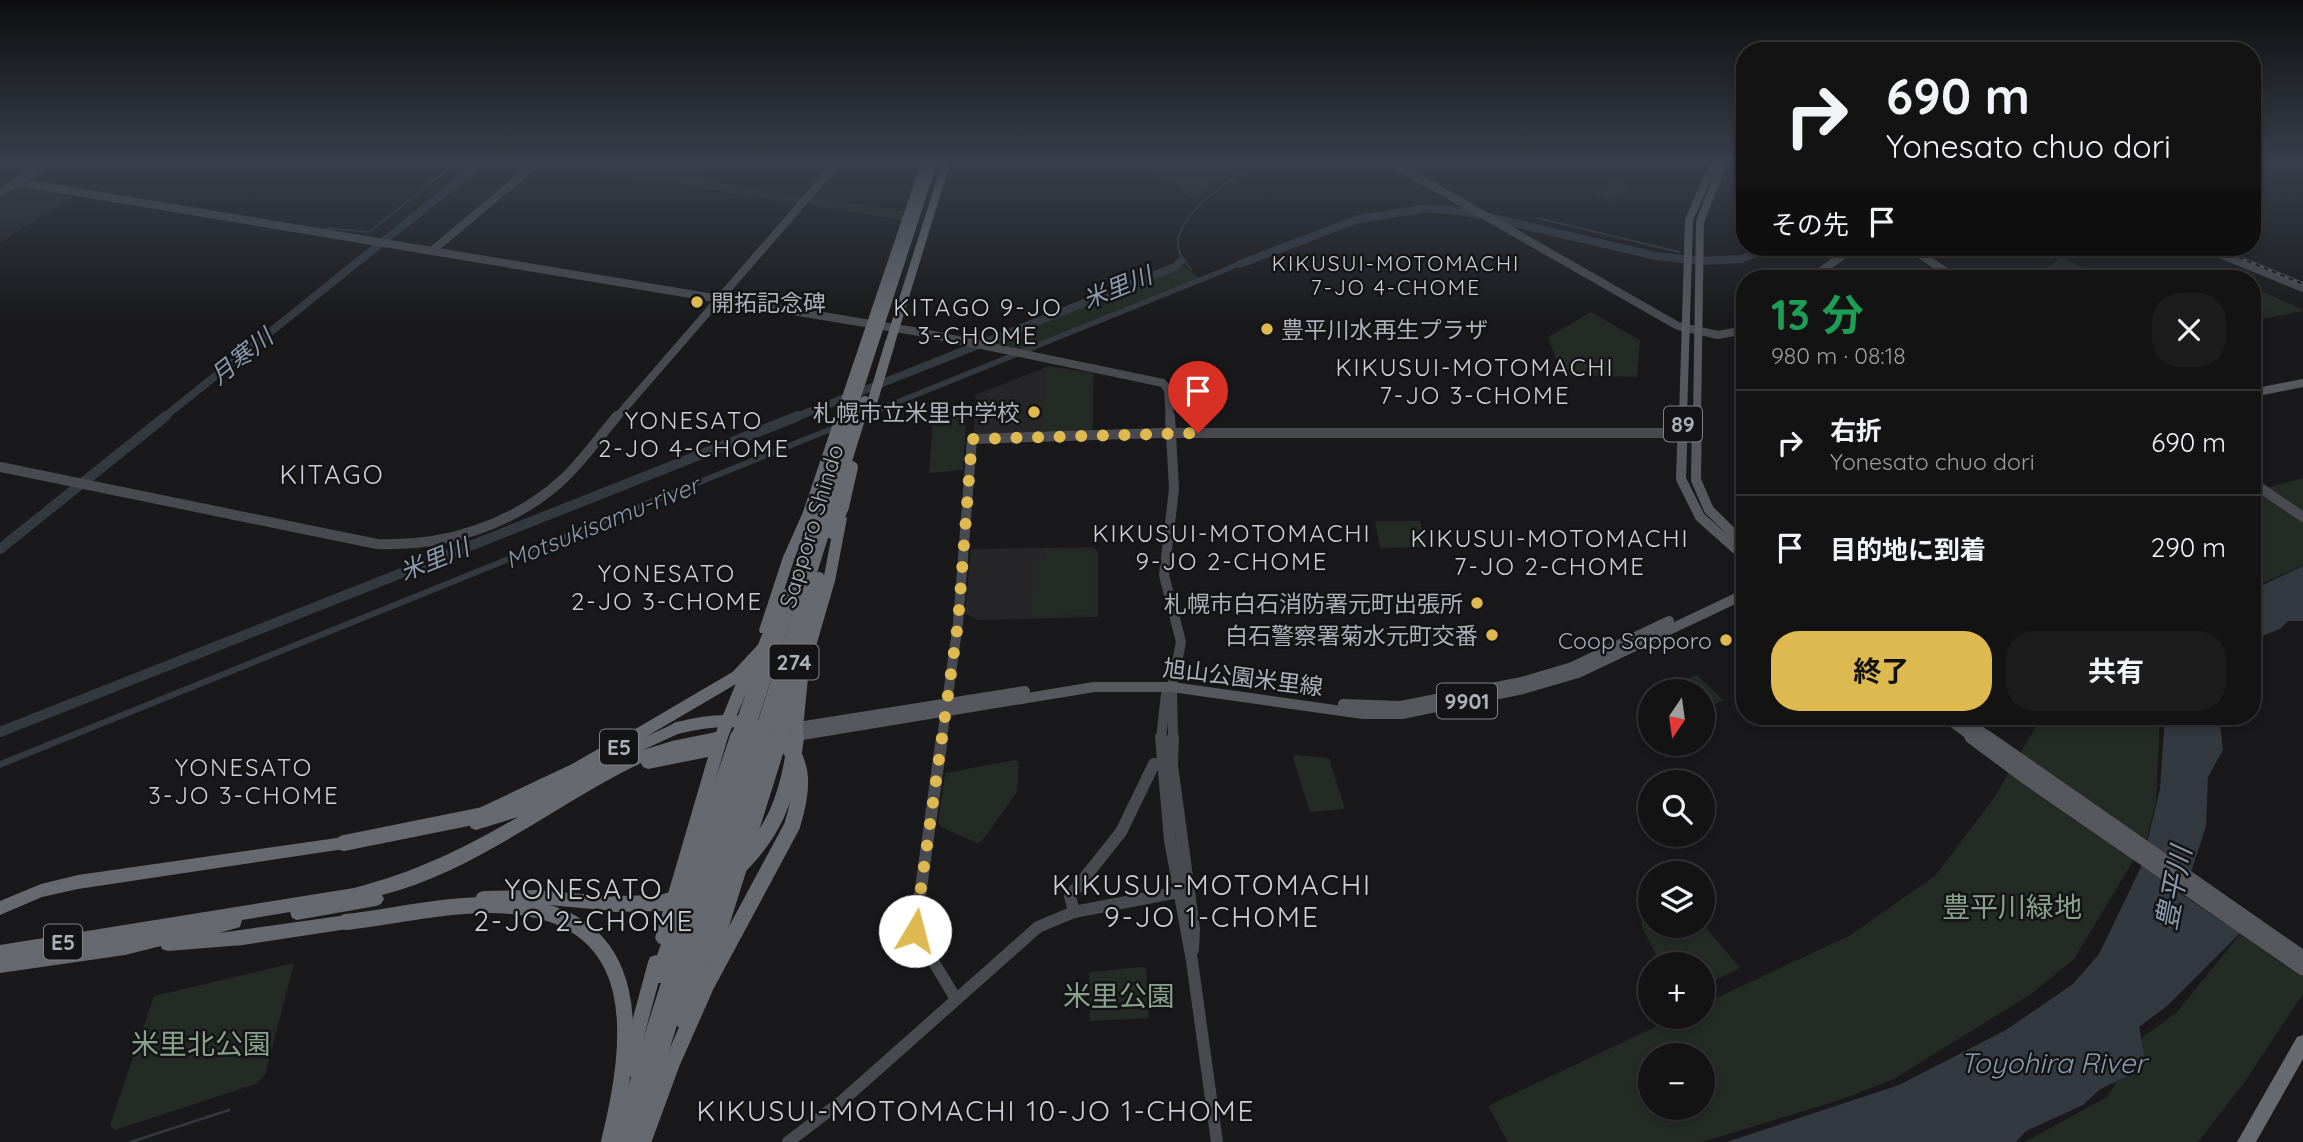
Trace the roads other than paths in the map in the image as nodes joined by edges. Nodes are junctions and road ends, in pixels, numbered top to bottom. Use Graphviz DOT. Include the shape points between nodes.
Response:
graph roads {
  1 [pos="233,216"];
  2 [pos="473,216"];
  3 [pos="791,216"];
  4 [pos="908,216"];
  5 [pos="916,216"];
  6 [pos="922,216"];
  7 [pos="930,216"];
  8 [pos="1485,216"];
  9 [pos="1691,216"];
  10 [pos="1702,216"];
  11 [pos="434,249"];
  12 [pos="1842,256"];
  13 [pos="1922,256"];
  14 [pos="2225,256"];
  15 [pos="1823,270"];
  16 [pos="1943,270"];
  17 [pos="2259,270"];
  18 [pos="2261,271"];
  19 [pos="2303,288"];
  20 [pos="721,298"];
  21 [pos="872,325"];
  22 [pos="895,328"];
  23 [pos="1686,329"];
  24 [pos="1736,332"];
  25 [pos="1698,333"];
  26 [pos="2303,383"];
  27 [pos="2261,391"];
  28 [pos="1170,433"];
  29 [pos="1683,433"];
  30 [pos="1695,433"];
  31 [pos="0,467"];
  32 [pos="2261,488"];
  33 [pos="843,507"];
  34 [pos="810,509"];
  35 [pos="2303,517"];
  36 [pos="1736,537"];
  37 [pos="816,538"];
  38 [pos="1736,550"];
  39 [pos="1736,590"];
  40 [pos="1736,598"];
  41 [pos="1172,684"];
  42 [pos="947,707"];
  43 [pos="1957,725"];
  44 [pos="1971,725"];
  45 [pos="783,734"];
  46 [pos="754,738"];
  47 [pos="720,743"];
  48 [pos="1167,765"];
  49 [pos="2031,776"];
  50 [pos="349,842"];
  51 [pos="408,886"];
  52 [pos="1184,891"];
  53 [pos="0,908"];
  54 [pos="1074,912"];
  55 [pos="346,922"];
  56 [pos="316,927"];
  57 [pos="119,948"];
  58 [pos="0,952"];
  59 [pos="2302,964"];
  60 [pos="0,965"];
  61 [pos="657,972"];
  62 [pos="956,999"];
  63 [pos="682,1032"];
  64 [pos="2303,1043"];
  65 [pos="603,1142"];
  66 [pos="609,1142"];
  67 [pos="619,1142"];
  68 [pos="632,1142"];
  69 [pos="645,1142"];
  70 [pos="788,1142"];
  71 [pos="1217,1142"];
  72 [pos="2246,1142"];
  1 -- 11 [label="street"];
  2 -- 11 [label="street"];
  3 -- 20 [label="street"];
  4 -- 21 [label="highway, Sapporo Shindo / 274"];
  5 -- 37 [label="highway, E5, bridge"];
  6 -- 37 [label="highway, E5, bridge"];
  7 -- 22 [label="highway, Sapporo Shindo / 274"];
  8 -- 23 [label="street"];
  9 -- 23 [label="main road, 89"];
  10 -- 25 [label="main road, 89"];
  11 -- 20 [label="street"];
  12 -- 15 [label="street"];
  13 -- 16 [label="street"];
  14 -- 17 [label="street"];
  18 -- 19 [label="street"];
  20 -- 21 [label="street"];
  20 -- 31 [label="street" via="545,495 440,540 411,546 377,544"];
  21 -- 22 [label="street"];
  21 -- 34 [label="highway, Sapporo Shindo / 274"];
  22 -- 28 [label="street" via="1163,383 1168,390"];
  22 -- 33 [label="highway, Sapporo Shindo / 274, bridge"];
  23 -- 25 [label="street"];
  23 -- 29 [label="main road, 89"];
  24 -- 25 [label="street"];
  25 -- 30 [label="main road, 89"];
  26 -- 27 [label="main road"];
  28 -- 29 [label="street"];
  28 -- 41 [label="street" via="1174,489 1164,575 1181,642"];
  28 -- 42 [label="street" via="972,439"];
  29 -- 30 [label="street"];
  29 -- 38 [label="main road, 89" via="1681,479 1690,502 1709,527"];
  30 -- 36 [label="main road, 89" via="1696,480 1704,502"];
  32 -- 35 [label="street"];
  33 -- 45 [label="highway, bridge" via="829,581"];
  33 -- 63 [label="highway, Sapporo Shindo / 274, bridge"];
  34 -- 47 [label="highway"];
  34 -- 61 [label="highway, Sapporo Shindo / 274, bridge"];
  37 -- 46 [label="highway, bridge"];
  37 -- 50 [label="highway, E5, bridge" via="763,648 747,668 720,688 503,808"];
  37 -- 55 [label="highway, E5, bridge" via="792,772 769,834 737,871 705,890 661,903 477,899"];
  39 -- 41 [label="main road, 旭山公園米里線 / 9901" via="1572,667 1401,706 1354,706"];
  40 -- 41 [label="main road, 旭山公園米里線 / 9901" via="1578,673 1402,714 1363,714"];
  41 -- 42 [label="main road, 旭山公園米里線 / 9901" via="1094,687"];
  41 -- 48 [label="street"];
  42 -- 45 [label="main road, 旭山公園米里線 / 9901"];
  42 -- 62 [label="street" via="915,931"];
  43 -- 49 [label="main road"];
  44 -- 49 [label="main road"];
  45 -- 47 [label="main road, 旭山公園米里線 / 9901"];
  45 -- 63 [label="highway" via="703,982"];
  46 -- 67 [label="highway, bridge"];
  46 -- 68 [label="highway, bridge"];
  47 -- 51 [label="highway" via="626,772 450,869"];
  47 -- 61 [label="highway"];
  48 -- 52 [label="street"];
  48 -- 54 [label="street" via="1154,764 1121,832 1070,896"];
  49 -- 59 [label="main road"];
  50 -- 53 [label="highway, E5" via="78,882"];
  50 -- 69 [label="highway, bridge" via="505,816 654,737 701,721 749,722 788,744 802,783 790,831 712,975 682,1040"];
  51 -- 57 [label="highway" via="351,904 231,923"];
  51 -- 58 [label="highway, E5"];
  52 -- 54 [label="street"];
  52 -- 71 [label="street"];
  54 -- 62 [label="street" via="1038,927"];
  55 -- 56 [label="highway, E5"];
  55 -- 66 [label="highway, bridge" via="511,906 553,914 590,935 619,976 628,1015 626,1070"];
  56 -- 57 [label="highway, E5"];
  57 -- 60 [label="highway, E5"];
  61 -- 65 [label="highway, Sapporo Shindo / 274"];
  62 -- 70 [label="street" via="842,1101"];
  63 -- 69 [label="highway, Sapporo Shindo / 274"];
  64 -- 72 [label="highway"];
}
